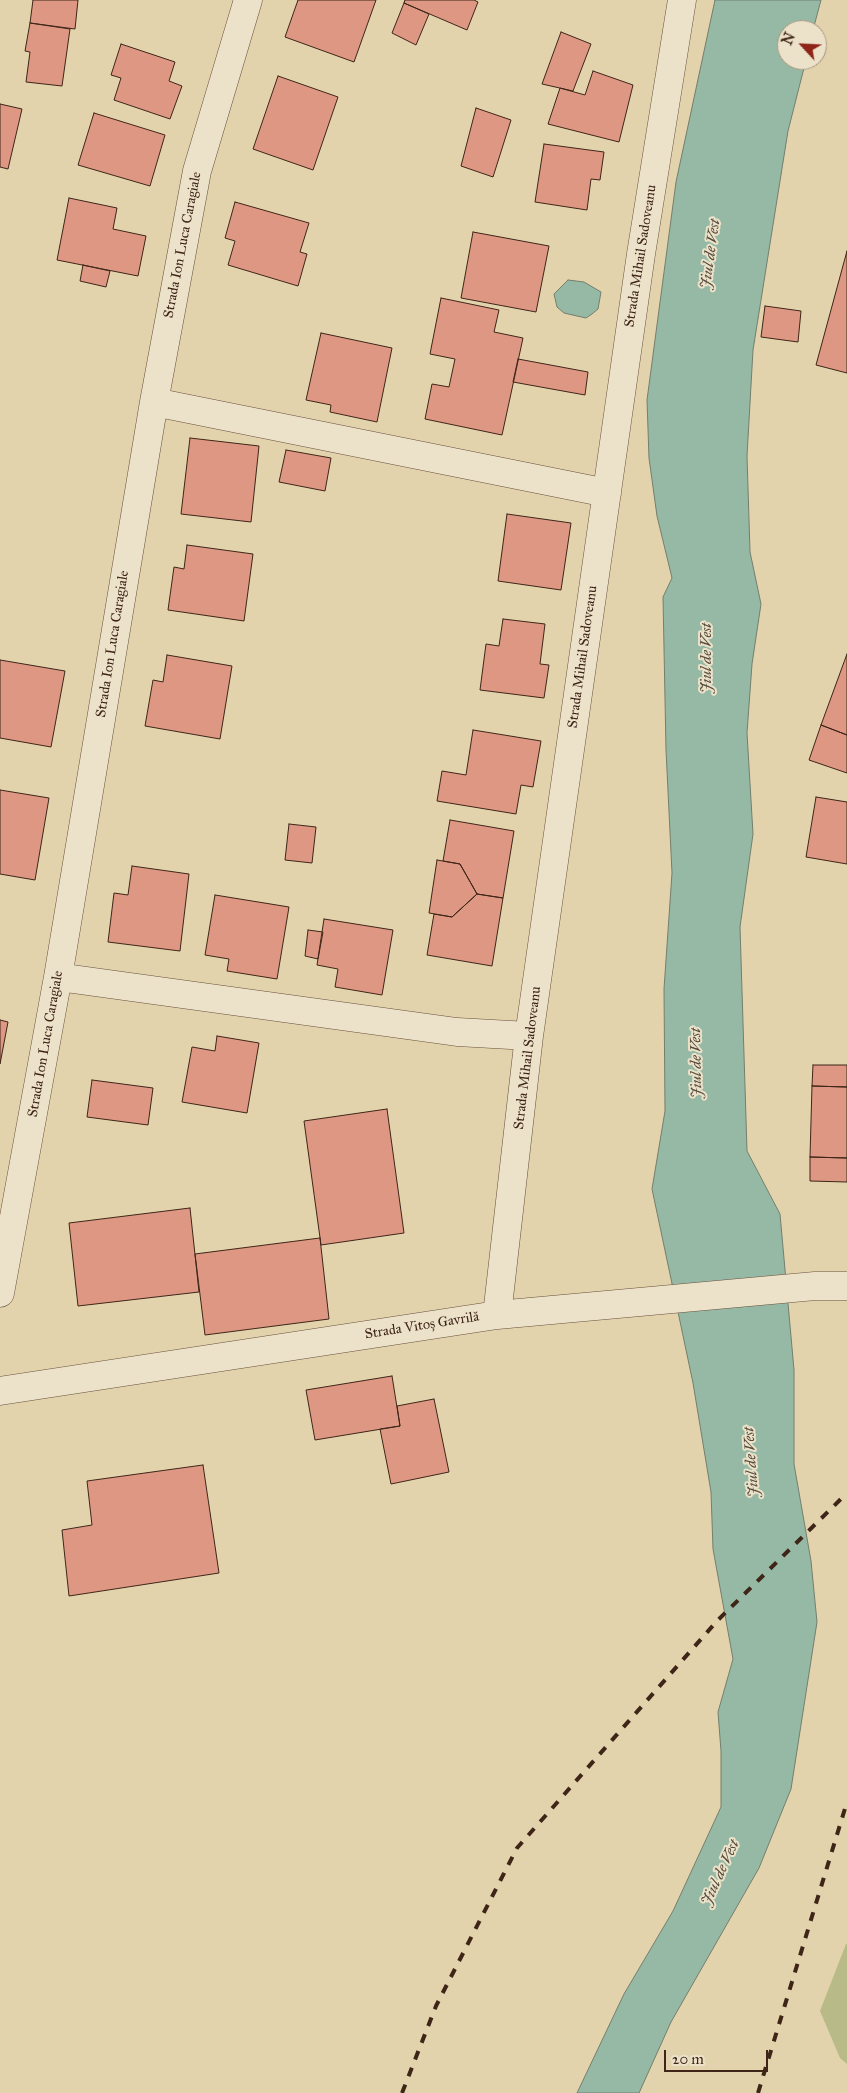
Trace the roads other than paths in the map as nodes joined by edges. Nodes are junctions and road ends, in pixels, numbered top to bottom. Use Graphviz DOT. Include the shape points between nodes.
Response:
graph roads {
  1 [pos="248,0"];
  2 [pos="682,0"];
  3 [pos="154,402"];
  4 [pos="607,492"];
  5 [pos="58,977"];
  6 [pos="529,1036"];
  7 [pos="847,1286"];
  8 [pos="0,1293"];
  9 [pos="497,1315"];
  10 [pos="0,1391"];
  1 -- 3 [label="street, Strada Ion Luca Caragiale" via="197,171"];
  2 -- 4 [label="street, Strada Mihail Sadoveanu"];
  3 -- 4 [label="street"];
  3 -- 5 [label="street, Strada Ion Luca Caragiale"];
  4 -- 6 [label="street, Strada Mihail Sadoveanu"];
  5 -- 6 [label="street" via="457,1032"];
  5 -- 8 [label="street, Strada Ion Luca Caragiale"];
  6 -- 9 [label="street, Strada Mihail Sadoveanu"];
  7 -- 9 [label="street, Strada Vitoș Gavrilă" via="815,1286"];
  9 -- 10 [label="street, Strada Vitoș Gavrilă"];
}
